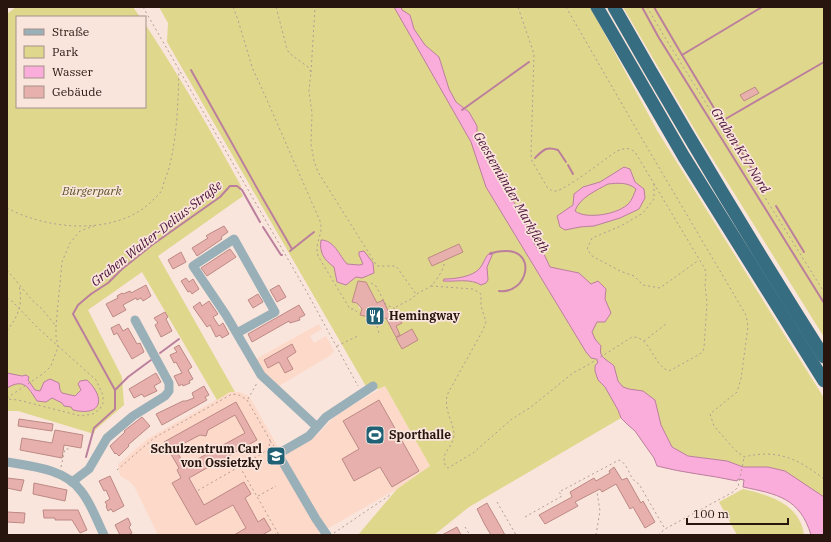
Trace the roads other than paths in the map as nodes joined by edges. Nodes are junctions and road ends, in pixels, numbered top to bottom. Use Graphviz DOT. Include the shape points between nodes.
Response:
graph roads {
  1 [pos="597,7"];
  2 [pos="614,7"];
  3 [pos="135,320"];
  4 [pos="237,333"];
  5 [pos="824,357"];
  6 [pos="824,381"];
  7 [pos="372,386"];
  8 [pos="317,427"];
  9 [pos="7,462"];
  10 [pos="72,482"];
  11 [pos="104,535"];
  12 [pos="327,535"];
  1 -- 6 [label="highway" via="684,157"];
  2 -- 5 [label="highway" via="681,125"];
  3 -- 10 [label="street" via="169,383 169,391 107,438 89,469"];
  4 -- 4 [label="street" via="275,312 234,240 193,266"];
  4 -- 8 [label="street" via="261,375"];
  7 -- 8 [label="street" via="326,417"];
  8 -- 12 [label="street" via="309,436 278,454"];
  9 -- 10 [label="street" via="48,469"];
  10 -- 11 [label="street" via="81,490"];
}
